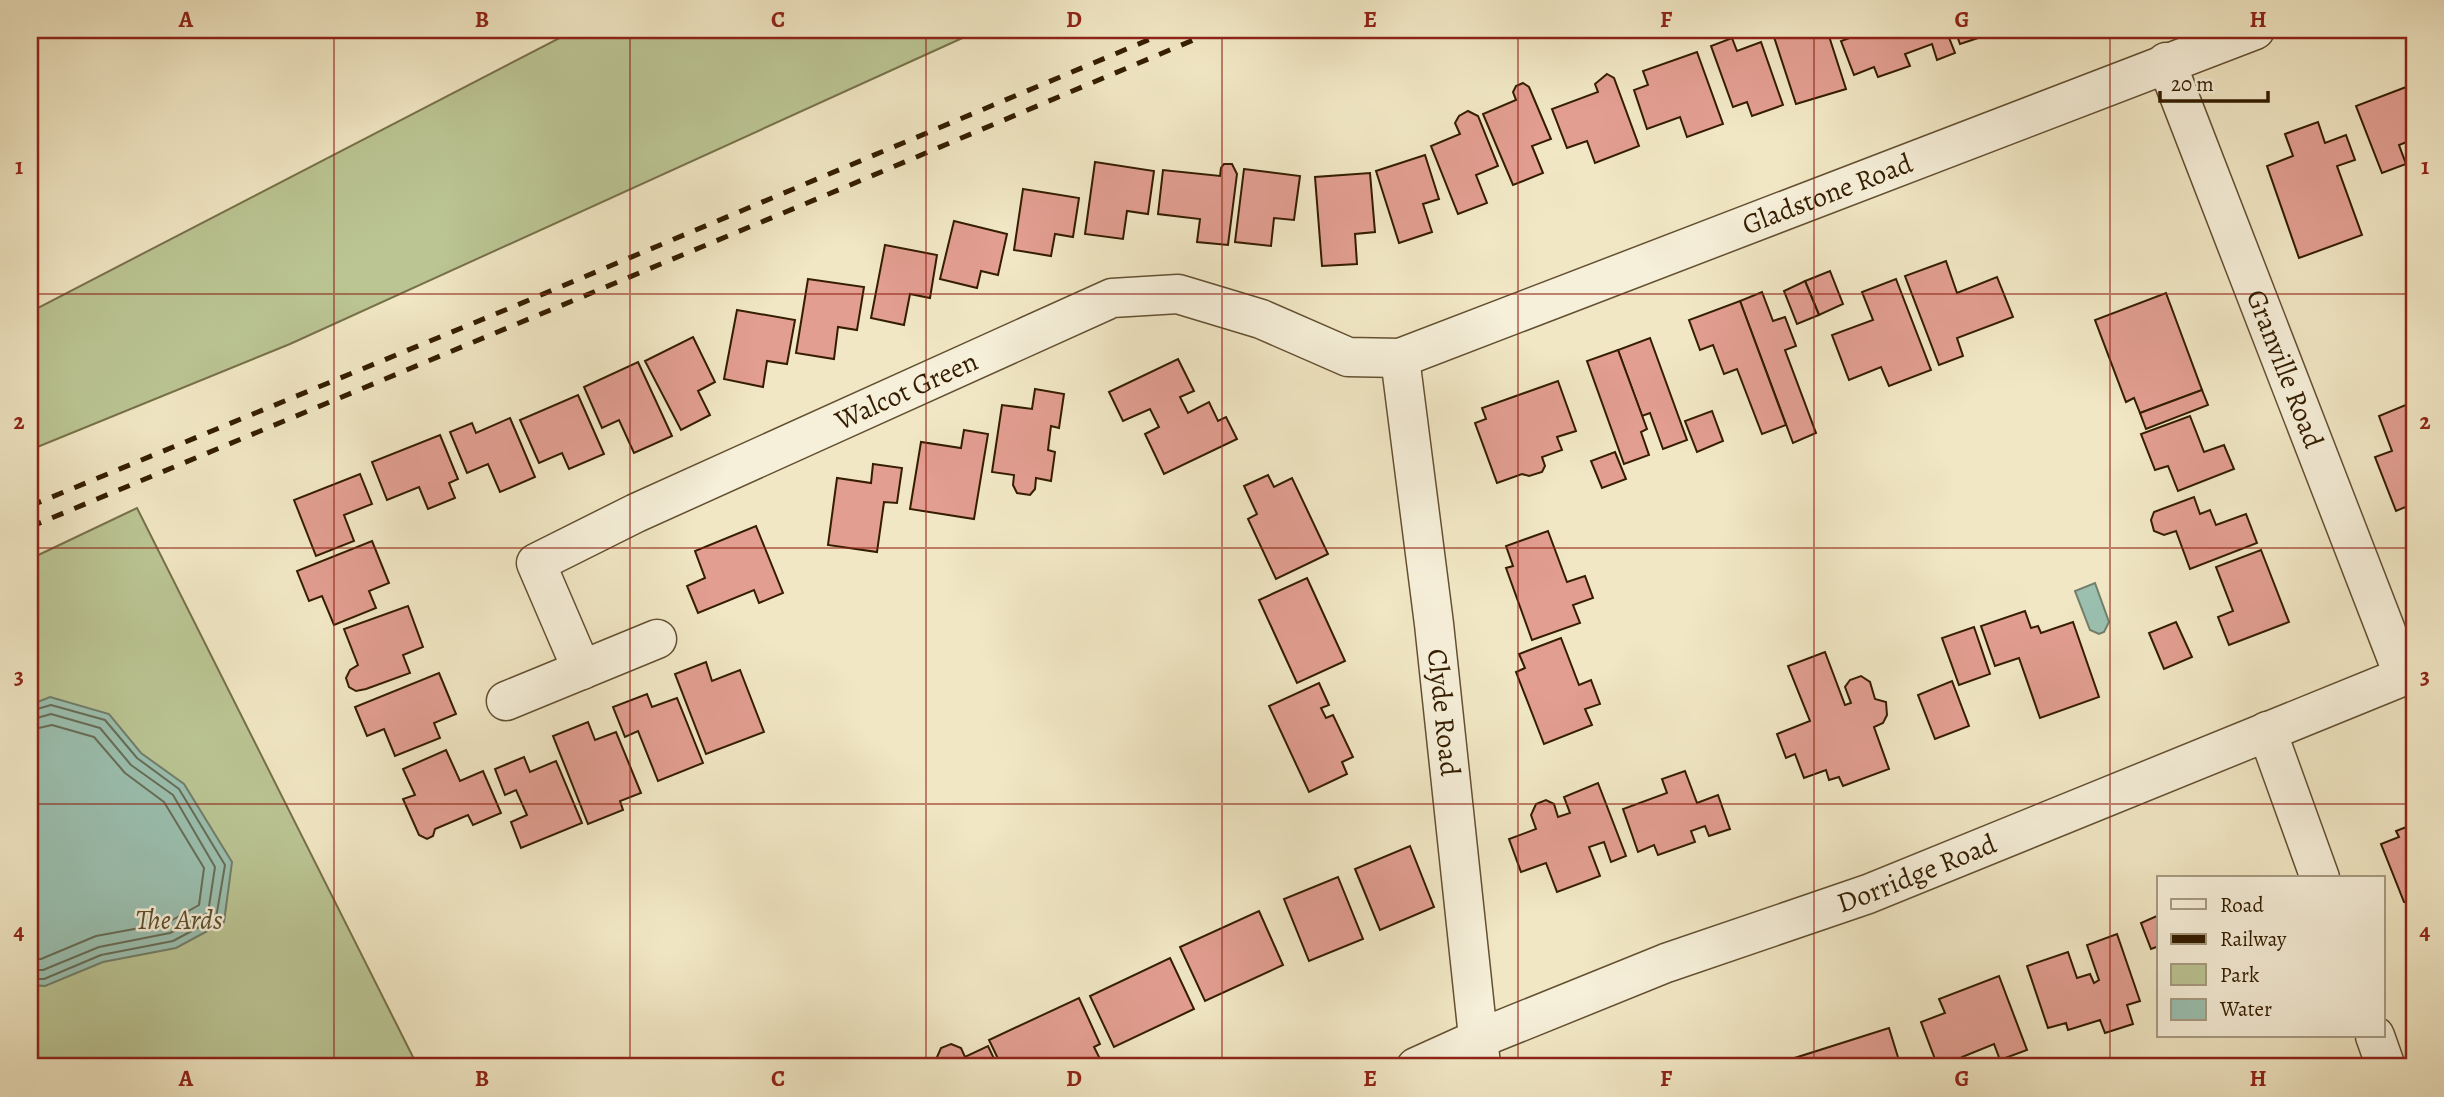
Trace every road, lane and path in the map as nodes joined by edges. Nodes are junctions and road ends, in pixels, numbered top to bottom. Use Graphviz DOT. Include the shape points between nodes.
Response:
graph roads {
  1 [pos="2255,30"];
  2 [pos="2166,62"];
  3 [pos="1400,358"];
  4 [pos="657,639"];
  5 [pos="582,670"];
  6 [pos="2409,675"];
  7 [pos="506,701"];
  8 [pos="2267,731"];
  9 [pos="2319,876"];
  10 [pos="2376,1038"];
  11 [pos="1480,1053"];
  12 [pos="1416,1067"];
  13 [pos="2386,1067"];
  1 -- 2 [label="street, Gladstone Road"];
  2 -- 3 [label="street, Gladstone Road"];
  2 -- 6 [label="street, Granville Road"];
  3 -- 5 [label="street, Walcot Green" via="1348,356 1261,320 1178,294 1112,298 636,513 536,563"];
  3 -- 11 [label="street, Clyde Road"];
  4 -- 5 [label="street"];
  5 -- 7 [label="street"];
  6 -- 8 [label="street, Dorridge Road"];
  8 -- 9 [label="street"];
  8 -- 11 [label="street, Dorridge Road" via="1868,894 1667,963"];
  10 -- 13 [label="street"];
  11 -- 12 [label="street, Dorridge Road"];
}
